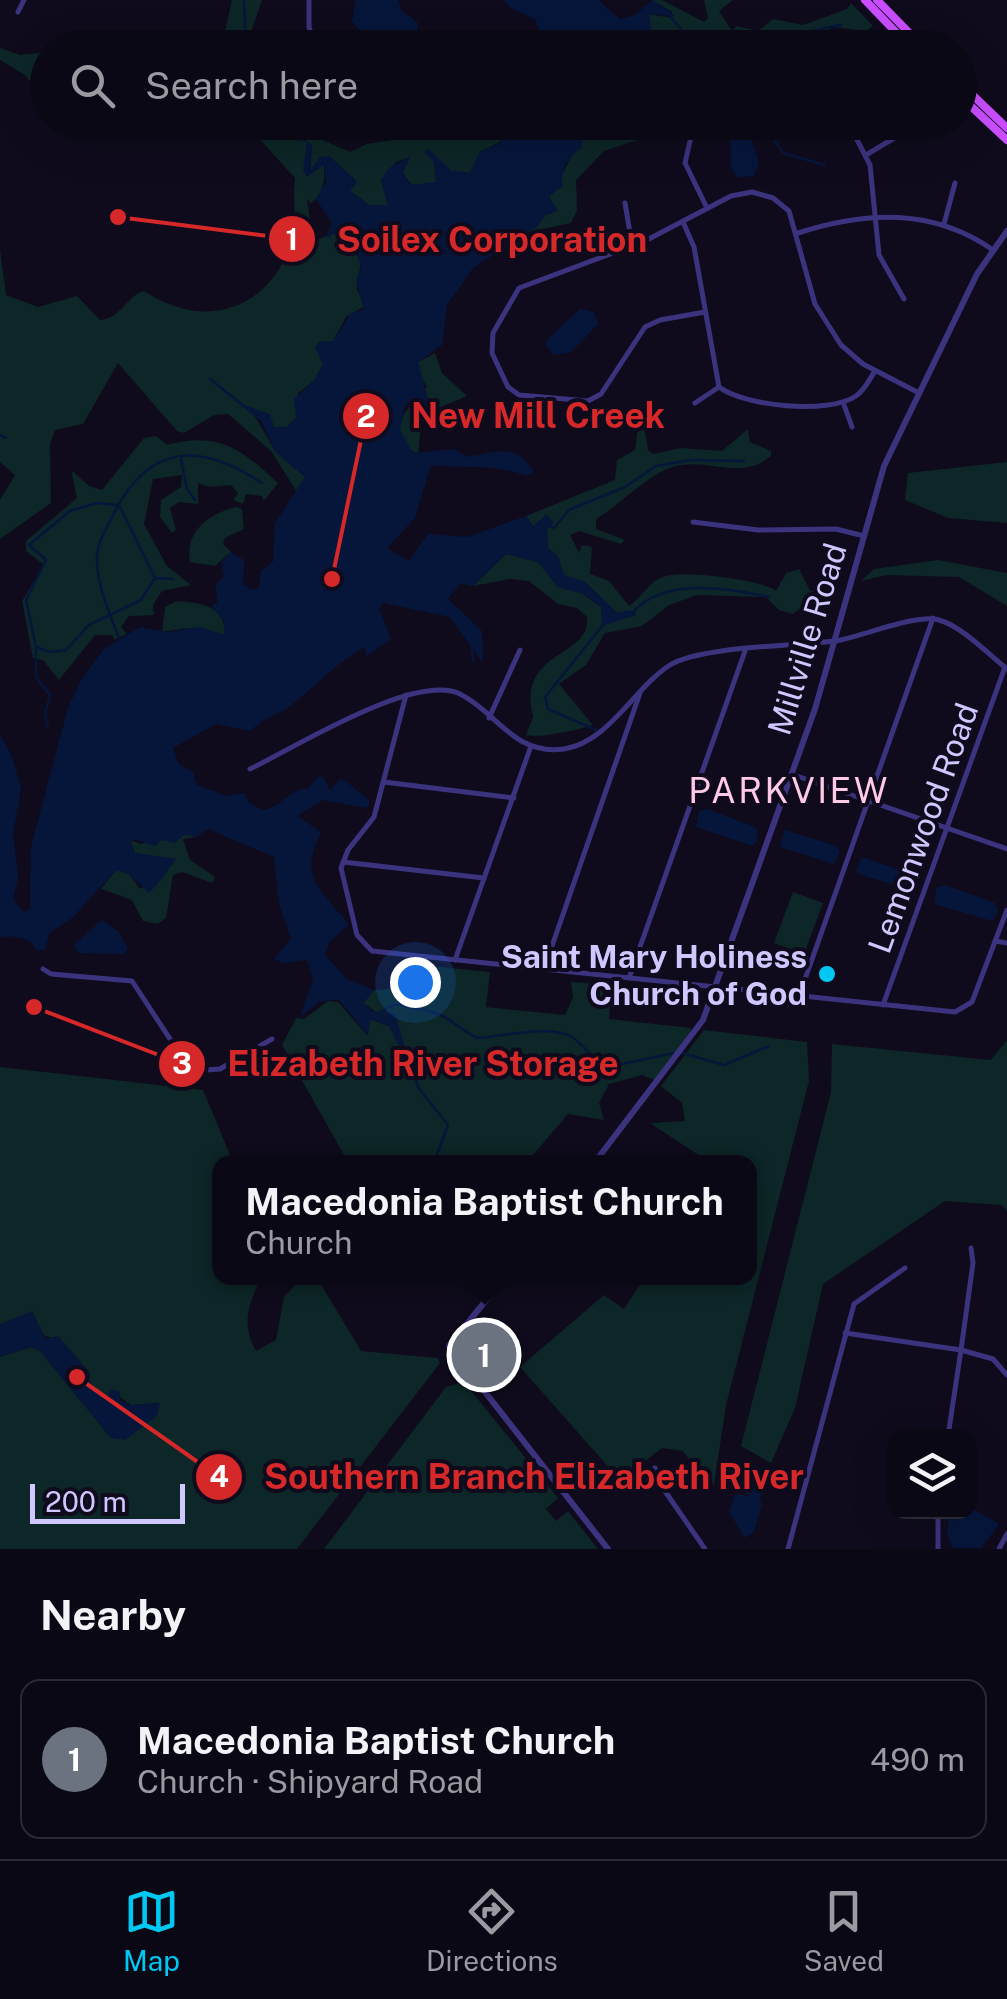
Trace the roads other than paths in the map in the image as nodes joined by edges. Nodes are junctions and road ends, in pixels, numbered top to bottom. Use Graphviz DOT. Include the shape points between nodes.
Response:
graph roads {
  1 [pos="24,0"];
  2 [pos="309,0"];
  3 [pos="865,0"];
  4 [pos="877,0"];
  5 [pos="18,12"];
  6 [pos="310,30"];
  7 [pos="894,30"];
  8 [pos="906,30"];
  9 [pos="977,99"];
  10 [pos="977,112"];
  11 [pos="1007,128"];
  12 [pos="690,140"];
  13 [pos="858,140"];
  14 [pos="891,140"];
  15 [pos="1007,140"];
  16 [pos="866,154"];
  17 [pos="955,183"];
  18 [pos="625,203"];
  19 [pos="707,208"];
  20 [pos="874,217"];
  21 [pos="683,222"];
  22 [pos="944,224"];
  23 [pos="1007,231"];
  24 [pos="798,233"];
  25 [pos="632,245"];
  26 [pos="993,250"];
  27 [pos="904,299"];
  28 [pos="705,312"];
  29 [pos="874,371"];
  30 [pos="719,387"];
  31 [pos="919,392"];
  32 [pos="843,402"];
  33 [pos="694,403"];
  34 [pos="852,427"];
  35 [pos="693,522"];
  36 [pos="864,536"];
  37 [pos="933,618"];
  38 [pos="837,640"];
  39 [pos="520,650"];
  40 [pos="745,650"];
  41 [pos="1006,668"];
  42 [pos="642,690"];
  43 [pos="406,696"];
  44 [pos="488,718"];
  45 [pos="531,746"];
  46 [pos="250,769"];
  47 [pos="791,774"];
  48 [pos="384,782"];
  49 [pos="514,798"];
  50 [pos="868,801"];
  51 [pos="947,828"];
  52 [pos="1007,849"];
  53 [pos="343,862"];
  54 [pos="484,878"];
  55 [pos="1007,910"];
  56 [pos="996,941"];
  57 [pos="1007,943"];
  58 [pos="456,960"];
  59 [pos="43,969"];
  60 [pos="544,969"];
  61 [pos="628,978"];
  62 [pos="715,987"];
  63 [pos="799,996"];
  64 [pos="883,1005"];
  65 [pos="272,1039"];
  66 [pos="600,1155"];
  67 [pos="970,1248"];
  68 [pos="905,1268"];
  69 [pos="498,1285"];
  70 [pos="845,1333"];
  71 [pos="961,1350"];
  72 [pos="1007,1375"];
  73 [pos="949,1429"];
  74 [pos="655,1468"];
  75 [pos="937,1519"];
  76 [pos="1007,1534"];
  77 [pos="608,1549"];
  78 [pos="705,1549"];
  79 [pos="788,1549"];
  80 [pos="938,1549"];
  81 [pos="999,1549"];
  1 -- 5 [label="street"];
  2 -- 6 [label="street"];
  3 -- 7 [label="main road"];
  4 -- 8 [label="main road"];
  9 -- 11 [label="main road"];
  10 -- 15 [label="main road"];
  12 -- 19 [label="street" via="685,163"];
  13 -- 16 [label="street"];
  14 -- 16 [label="street"];
  16 -- 20 [label="street"];
  17 -- 22 [label="street"];
  18 -- 25 [label="street"];
  19 -- 21 [label="street"];
  19 -- 24 [label="street" via="742,193 763,194 789,212"];
  20 -- 22 [label="street"];
  20 -- 24 [label="street"];
  20 -- 27 [label="street" via="884,268"];
  21 -- 25 [label="street"];
  21 -- 28 [label="street"];
  22 -- 26 [label="street"];
  23 -- 26 [label="street, Millville Road"];
  24 -- 29 [label="street" via="822,318 852,356"];
  25 -- 28 [label="street" via="514,292 491,346 513,392 581,402 595,398 645,327"];
  26 -- 31 [label="street, Millville Road"];
  28 -- 30 [label="street"];
  29 -- 31 [label="street"];
  29 -- 32 [label="street"];
  30 -- 32 [label="street" via="732,396 797,406"];
  30 -- 33 [label="street"];
  31 -- 36 [label="street, Millville Road" via="884,466"];
  32 -- 34 [label="street"];
  35 -- 36 [label="street"];
  36 -- 38 [label="street, Millville Road"];
  37 -- 38 [label="street"];
  37 -- 41 [label="street"];
  37 -- 50 [label="street"];
  38 -- 40 [label="street"];
  38 -- 47 [label="street, Millville Road"];
  39 -- 44 [label="street"];
  40 -- 42 [label="street" via="684,658"];
  40 -- 61 [label="street"];
  41 -- 51 [label="street, Lemonwood Road"];
  42 -- 45 [label="street" via="585,742 557,750"];
  42 -- 60 [label="street"];
  43 -- 44 [label="street" via="428,689 452,692"];
  43 -- 46 [label="street"];
  43 -- 48 [label="street"];
  44 -- 45 [label="street"];
  45 -- 49 [label="street"];
  47 -- 50 [label="street"];
  47 -- 62 [label="street, Millville Road"];
  48 -- 49 [label="street"];
  48 -- 53 [label="street" via="374,817"];
  49 -- 54 [label="street"];
  50 -- 51 [label="street"];
  50 -- 63 [label="street"];
  51 -- 52 [label="street"];
  51 -- 64 [label="street, Lemonwood Road"];
  53 -- 54 [label="street"];
  53 -- 58 [label="street" via="361,944 376,952"];
  54 -- 58 [label="street"];
  55 -- 56 [label="street"];
  56 -- 57 [label="street"];
  56 -- 64 [label="street" via="964,1010"];
  58 -- 60 [label="street"];
  59 -- 65 [label="street" via="132,981 191,1071 220,1068"];
  60 -- 61 [label="street"];
  61 -- 62 [label="street"];
  62 -- 63 [label="street"];
  62 -- 66 [label="street, Millville Road" via="701,1025"];
  63 -- 64 [label="street"];
  67 -- 71 [label="street"];
  68 -- 70 [label="street" via="854,1304"];
  69 -- 77 [label="street" via="449,1346"];
  70 -- 71 [label="street"];
  70 -- 79 [label="street"];
  71 -- 72 [label="street" via="994,1360"];
  71 -- 73 [label="street"];
  74 -- 78 [label="street"];
  75 -- 80 [label="street"];
  76 -- 81 [label="street"];
}
